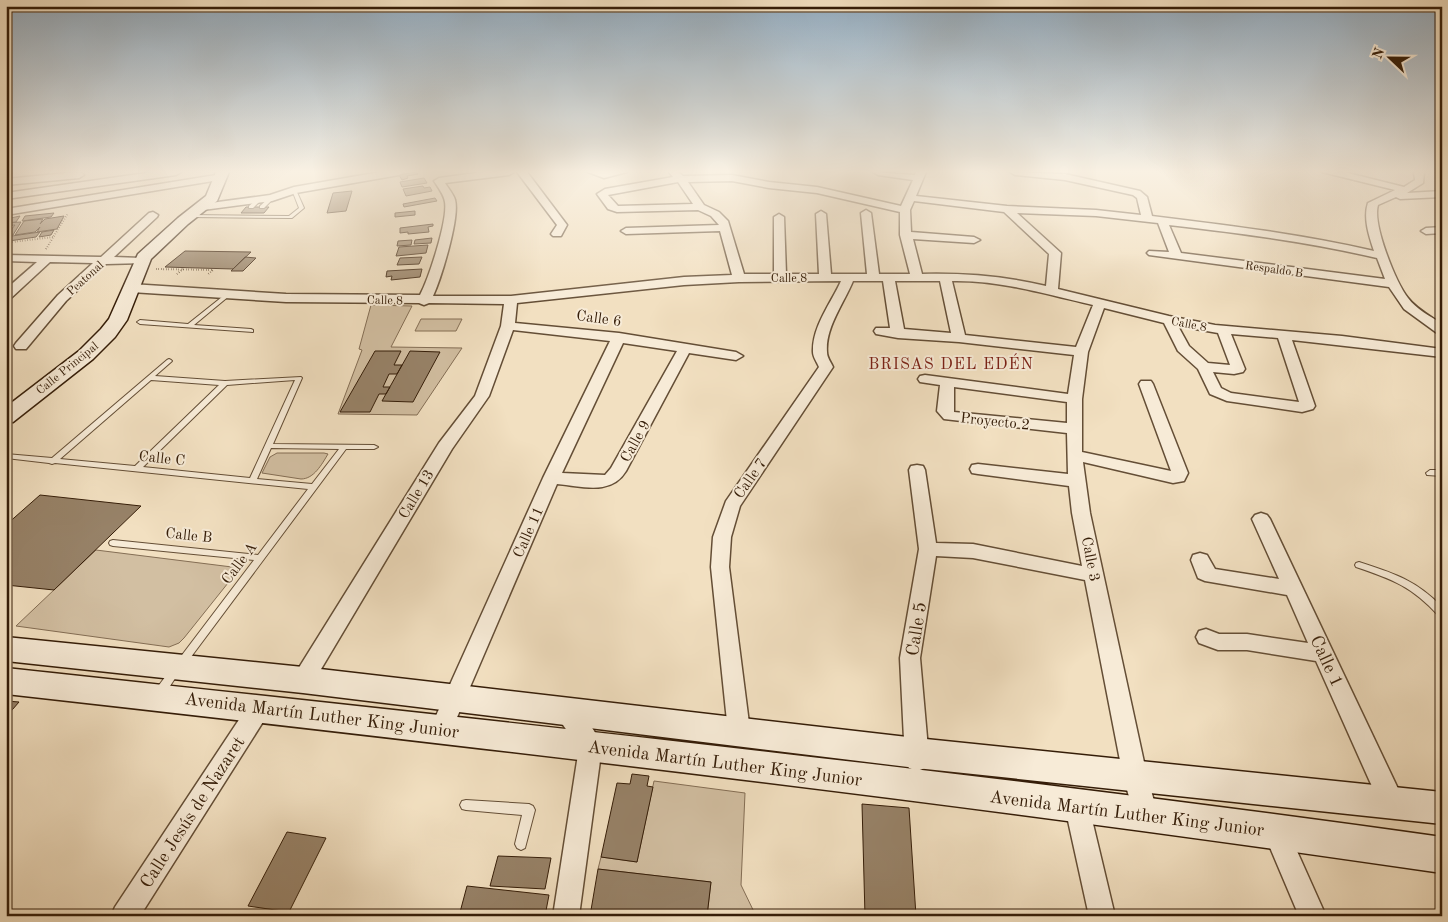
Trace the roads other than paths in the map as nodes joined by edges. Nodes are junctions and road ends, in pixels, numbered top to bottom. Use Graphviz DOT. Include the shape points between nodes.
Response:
graph roads {
  1 [pos="153,215"];
  2 [pos="192,215"];
  3 [pos="255,215"];
  4 [pos="293,215"];
  5 [pos="450,215"];
  6 [pos="554,215"];
  7 [pos="715,215"];
  8 [pos="821,215"];
  9 [pos="866,215"];
  10 [pos="905,215"];
  11 [pos="1013,215"];
  12 [pos="1106,215"];
  13 [pos="1146,215"];
  14 [pos="1370,215"];
  15 [pos="779,217"];
  16 [pos="1147,219"];
  17 [pos="1162,221"];
  18 [pos="725,228"];
  19 [pos="1442,230"];
  20 [pos="1426,231"];
  21 [pos="626,232"];
  22 [pos="556,234"];
  23 [pos="906,235"];
  24 [pos="974,240"];
  25 [pos="1154,253"];
  26 [pos="1176,256"];
  27 [pos="1383,256"];
  28 [pos="45,257"];
  29 [pos="6,258"];
  30 [pos="103,262"];
  31 [pos="140,266"];
  32 [pos="888,276"];
  33 [pos="917,276"];
  34 [pos="945,276"];
  35 [pos="873,277"];
  36 [pos="738,278"];
  37 [pos="780,278"];
  38 [pos="848,278"];
  39 [pos="825,279"];
  40 [pos="1395,284"];
  41 [pos="131,288"];
  42 [pos="1052,290"];
  43 [pos="226,295"];
  44 [pos="6,296"];
  45 [pos="511,300"];
  46 [pos="424,301"];
  47 [pos="1100,303"];
  48 [pos="1168,320"];
  49 [pos="140,322"];
  50 [pos="188,326"];
  51 [pos="508,326"];
  52 [pos="1223,330"];
  53 [pos="1442,330"];
  54 [pos="251,331"];
  55 [pos="881,331"];
  56 [pos="898,334"];
  57 [pos="1284,335"];
  58 [pos="619,337"];
  59 [pos="959,338"];
  60 [pos="21,346"];
  61 [pos="686,348"];
  62 [pos="1081,352"];
  63 [pos="1442,353"];
  64 [pos="736,356"];
  65 [pos="169,361"];
  66 [pos="1204,367"];
  67 [pos="150,378"];
  68 [pos="925,379"];
  69 [pos="947,382"];
  70 [pos="225,383"];
  71 [pos="1146,384"];
  72 [pos="1075,399"];
  73 [pos="6,417"];
  74 [pos="1075,429"];
  75 [pos="268,446"];
  76 [pos="344,447"];
  77 [pos="374,447"];
  78 [pos="1074,455"];
  79 [pos="6,456"];
  80 [pos="52,462"];
  81 [pos="137,469"];
  82 [pos="978,469"];
  83 [pos="917,470"];
  84 [pos="1430,473"];
  85 [pos="1442,473"];
  86 [pos="551,478"];
  87 [pos="252,481"];
  88 [pos="1077,481"];
  89 [pos="315,488"];
  90 [pos="1261,519"];
  91 [pos="113,543"];
  92 [pos="928,549"];
  93 [pos="261,558"];
  94 [pos="1200,560"];
  95 [pos="1359,565"];
  96 [pos="1094,575"];
  97 [pos="1293,589"];
  98 [pos="1442,613"];
  99 [pos="1206,638"];
  100 [pos="6,649"];
  101 [pos="1324,654"];
  102 [pos="177,667"];
  103 [pos="303,680"];
  104 [pos="6,681"];
  105 [pos="158,696"];
  106 [pos="454,698"];
  107 [pos="260,707"];
  108 [pos="565,712"];
  109 [pos="441,729"];
  110 [pos="739,731"];
  111 [pos="592,746"];
  112 [pos="916,753"];
  113 [pos="1134,776"];
  114 [pos="922,788"];
  115 [pos="1392,803"];
  116 [pos="466,805"];
  117 [pos="1077,807"];
  118 [pos="1442,808"];
  119 [pos="1146,815"];
  120 [pos="1275,830"];
  121 [pos="521,844"];
  122 [pos="1442,855"];
  123 [pos="124,916"];
  124 [pos="566,916"];
  125 [pos="1102,916"];
  126 [pos="1313,916"];
  1 -- 30 [label="street, Peatonal"];
  2 -- 31 [label="main road, Calle Principal"];
  3 -- 4 [label="lane"];
  5 -- 46 [label="street" via="435,278"];
  6 -- 22 [label="street" via="562,225"];
  7 -- 18 [label="street"];
  8 -- 39 [label="street"];
  9 -- 35 [label="street"];
  10 -- 23 [label="street"];
  11 -- 42 [label="street" via="1055,253"];
  12 -- 16 [label="street"];
  13 -- 16 [label="street"];
  14 -- 27 [label="street"];
  15 -- 37 [label="street"];
  16 -- 17 [label="street"];
  17 -- 26 [label="street"];
  17 -- 27 [label="street" via="1286,237"];
  18 -- 21 [label="street"];
  18 -- 36 [label="street"];
  19 -- 20 [label="street"];
  23 -- 24 [label="street"];
  23 -- 33 [label="street"];
  25 -- 26 [label="street, Respaldo B"];
  26 -- 40 [label="street, Respaldo B"];
  27 -- 40 [label="street"];
  28 -- 29 [label="street"];
  28 -- 30 [label="street"];
  28 -- 44 [label="street"];
  30 -- 31 [label="street"];
  30 -- 60 [label="street, Peatonal" via="62,298"];
  31 -- 41 [label="main road, Calle Principal"];
  32 -- 33 [label="street, Calle 8"];
  32 -- 35 [label="street, Calle 8"];
  32 -- 56 [label="street"];
  33 -- 34 [label="street, Calle 8"];
  34 -- 42 [label="street, Calle 8" via="1018,283"];
  34 -- 59 [label="street"];
  35 -- 38 [label="street, Calle 8"];
  36 -- 37 [label="street, Calle 8"];
  36 -- 45 [label="street, Calle 8"];
  37 -- 39 [label="street, Calle 8"];
  38 -- 39 [label="street, Calle 8"];
  38 -- 110 [label="street, Calle 7" via="825,328 820,354 826,367 732,504 722,537 720,567"];
  40 -- 53 [label="street" via="1400,297"];
  41 -- 43 [label="street, Calle 8"];
  41 -- 73 [label="main road, Calle Principal" via="118,320 108,333 86,355"];
  42 -- 47 [label="street, Calle 8"];
  43 -- 46 [label="street, Calle 8"];
  43 -- 50 [label="lane"];
  45 -- 46 [label="street, Calle 8"];
  45 -- 51 [label="street, Calle 13"];
  47 -- 48 [label="street, Calle 8"];
  47 -- 62 [label="street, Calle 3"];
  48 -- 52 [label="street, Calle 8"];
  48 -- 66 [label="street" via="1183,348"];
  49 -- 50 [label="lane"];
  50 -- 54 [label="lane"];
  51 -- 58 [label="street, Calle 6"];
  51 -- 103 [label="street, Calle 13" via="482,396 445,447"];
  52 -- 57 [label="street, Calle 8"];
  52 -- 66 [label="street" via="1238,369"];
  55 -- 56 [label="street"];
  56 -- 59 [label="street"];
  57 -- 63 [label="street, Calle 8"];
  57 -- 66 [label="street" via="1308,406 1227,398 1215,391"];
  58 -- 61 [label="street, Calle 6"];
  58 -- 86 [label="street, Calle 11"];
  59 -- 62 [label="street"];
  61 -- 64 [label="street, Calle 6"];
  61 -- 86 [label="street, Calle 9" via="611,479 600,483"];
  62 -- 72 [label="street, Calle 3"];
  65 -- 67 [label="lane"];
  67 -- 70 [label="lane"];
  67 -- 80 [label="lane"];
  68 -- 69 [label="street"];
  69 -- 72 [label="street"];
  69 -- 74 [label="street, Proyecto 2" via="945,411 949,416"];
  70 -- 75 [label="lane" via="299,378"];
  70 -- 81 [label="lane"];
  71 -- 78 [label="street" via="1180,472 1178,476"];
  72 -- 74 [label="street, Calle 3"];
  74 -- 78 [label="street, Calle 3"];
  75 -- 76 [label="lane"];
  75 -- 87 [label="lane"];
  76 -- 77 [label="lane"];
  76 -- 89 [label="lane, Calle A"];
  78 -- 88 [label="street, Calle 3"];
  79 -- 80 [label="lane, Calle C"];
  80 -- 81 [label="lane, Calle C"];
  81 -- 87 [label="lane, Calle C"];
  82 -- 88 [label="street"];
  83 -- 92 [label="street, Calle 5"];
  84 -- 85 [label="lane"];
  86 -- 106 [label="street, Calle 11"];
  87 -- 89 [label="lane, Calle C"];
  88 -- 96 [label="street, Calle 3"];
  89 -- 93 [label="lane, Calle A"];
  90 -- 97 [label="street, Calle 1"];
  91 -- 93 [label="lane, Calle B"];
  92 -- 96 [label="street" via="973,551"];
  92 -- 112 [label="street, Calle 5" via="910,658"];
  93 -- 102 [label="lane, Calle A"];
  94 -- 97 [label="street" via="1205,573 1212,576"];
  95 -- 98 [label="lane" via="1412,584"];
  96 -- 113 [label="street, Calle 3"];
  97 -- 101 [label="street, Calle 1"];
  99 -- 101 [label="street"];
  100 -- 102 [label="main road, Avenida Martín Luther King Junior"];
  101 -- 115 [label="street, Calle 1"];
  102 -- 103 [label="main road, Avenida Martín Luther King Junior"];
  102 -- 105 [label="lane, Calle A"];
  103 -- 106 [label="main road, Avenida Martín Luther King Junior"];
  104 -- 105 [label="main road, Avenida Martín Luther King Junior"];
  105 -- 107 [label="main road, Avenida Martín Luther King Junior"];
  106 -- 108 [label="main road, Avenida Martín Luther King Junior"];
  106 -- 109 [label="street, Calle 11"];
  107 -- 109 [label="main road, Avenida Martín Luther King Junior"];
  107 -- 123 [label="street, Calle Jesús de Nazaret"];
  108 -- 110 [label="main road, Avenida Martín Luther King Junior"];
  108 -- 111 [label="street"];
  109 -- 111 [label="main road, Avenida Martín Luther King Junior"];
  110 -- 112 [label="main road, Avenida Martín Luther King Junior"];
  111 -- 114 [label="main road, Avenida Martín Luther King Junior"];
  111 -- 124 [label="street"];
  112 -- 113 [label="main road, Avenida Martín Luther King Junior"];
  112 -- 114 [label="street, Calle 5"];
  113 -- 115 [label="main road, Avenida Martín Luther King Junior"];
  113 -- 119 [label="street, Calle 3"];
  114 -- 117 [label="main road, Avenida Martín Luther King Junior"];
  115 -- 118 [label="main road, Avenida Martín Luther King Junior"];
  116 -- 121 [label="lane" via="529,810"];
  117 -- 119 [label="main road, Avenida Martín Luther King Junior"];
  117 -- 125 [label="street"];
  119 -- 120 [label="main road, Avenida Martín Luther King Junior"];
  120 -- 122 [label="main road, Avenida Martín Luther King Junior"];
  120 -- 126 [label="street"];
}
